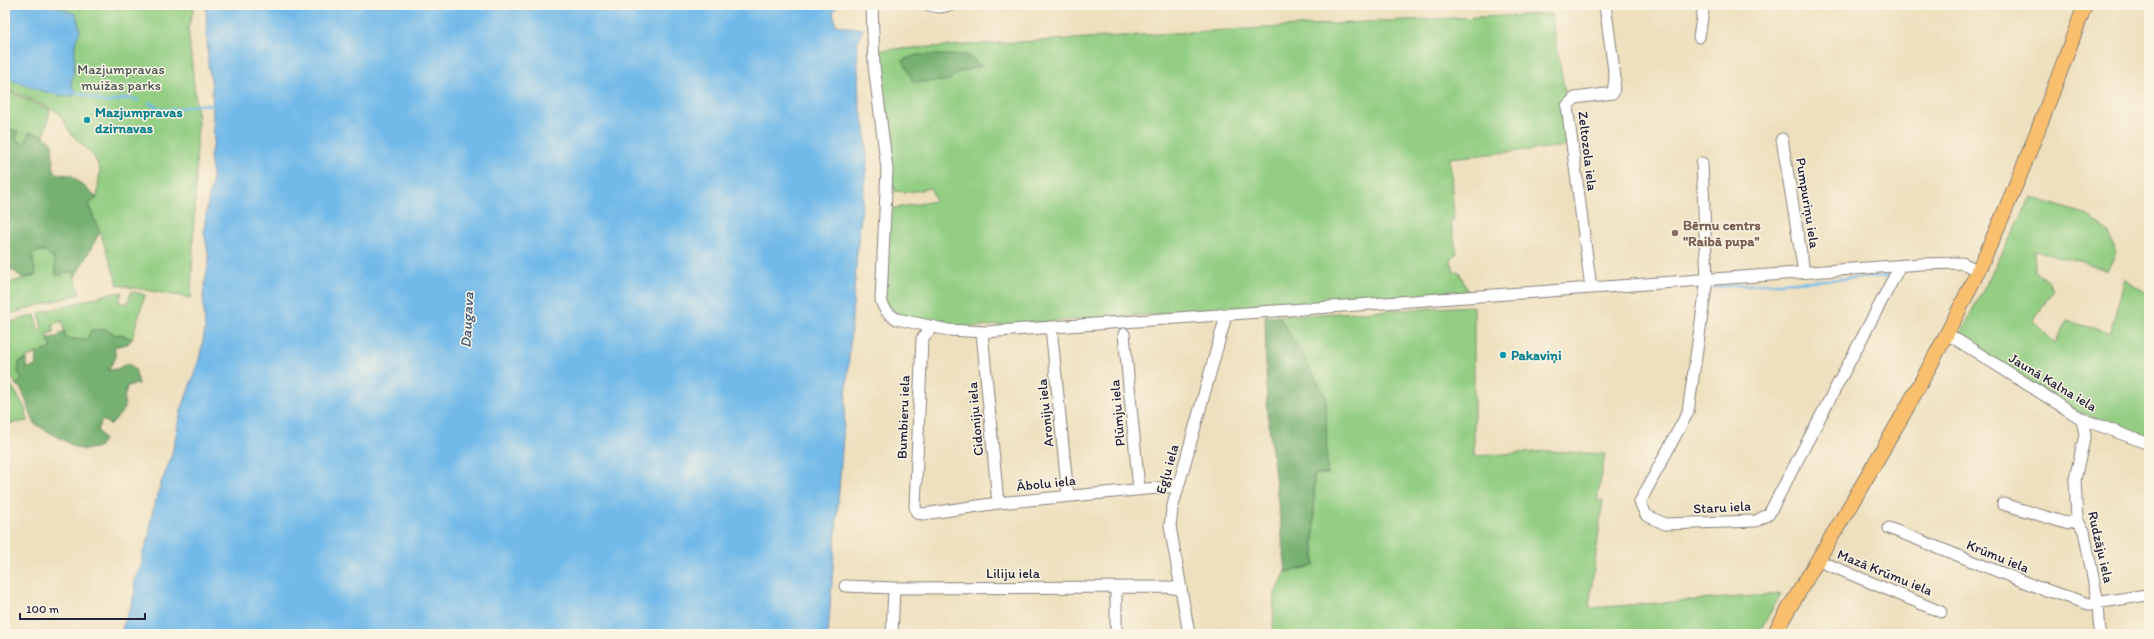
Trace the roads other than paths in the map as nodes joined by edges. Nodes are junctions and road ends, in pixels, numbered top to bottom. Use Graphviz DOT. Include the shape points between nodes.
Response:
graph roads {
  1 [pos="872,5"];
  2 [pos="929,5"];
  3 [pos="951,5"];
  4 [pos="1605,5"];
  5 [pos="1704,5"];
  6 [pos="2086,5"];
  7 [pos="1699,37"];
  8 [pos="1782,139"];
  9 [pos="1702,163"];
  10 [pos="1900,266"];
  11 [pos="1977,270"];
  12 [pos="1804,272"];
  13 [pos="1707,280"];
  14 [pos="1590,288"];
  15 [pos="1224,315"];
  16 [pos="933,326"];
  17 [pos="1051,327"];
  18 [pos="982,332"];
  19 [pos="1124,334"];
  20 [pos="1946,334"];
  21 [pos="2082,419"];
  22 [pos="2149,444"];
  23 [pos="1178,486"];
  24 [pos="1139,489"];
  25 [pos="1068,496"];
  26 [pos="998,503"];
  27 [pos="2003,504"];
  28 [pos="917,513"];
  29 [pos="2077,520"];
  30 [pos="1889,528"];
  31 [pos="1817,560"];
  32 [pos="845,586"];
  33 [pos="894,588"];
  34 [pos="1116,588"];
  35 [pos="1181,590"];
  36 [pos="2149,597"];
  37 [pos="2098,604"];
  38 [pos="1941,612"];
  39 [pos="892,634"];
  40 [pos="1116,634"];
  41 [pos="1190,634"];
  42 [pos="1774,634"];
  43 [pos="2100,634"];
  1 -- 16 [label="street" via="874,66 887,169 881,287 883,308 897,319"];
  2 -- 3 [label="street"];
  4 -- 14 [label="street, Zeltozola iela" via="1615,78 1613,93 1575,98 1567,106"];
  5 -- 7 [label="street"];
  6 -- 11 [label="main road" via="2013,188"];
  8 -- 12 [label="street, Pumpuriņu iela"];
  9 -- 13 [label="street"];
  10 -- 11 [label="street" via="1962,263"];
  10 -- 12 [label="street"];
  10 -- 13 [label="street, Staru iela" via="1769,514 1756,521 1665,524 1646,515 1640,502 1688,412"];
  11 -- 20 [label="main road"];
  12 -- 13 [label="street"];
  13 -- 14 [label="street"];
  14 -- 15 [label="street"];
  15 -- 17 [label="street"];
  15 -- 23 [label="street, Egļu iela" via="1224,323"];
  16 -- 18 [label="street" via="962,332"];
  16 -- 28 [label="street, Bumbieru iela" via="922,339 915,507"];
  17 -- 18 [label="street"];
  17 -- 25 [label="street, Aroniju iela"];
  18 -- 26 [label="street, Cidoniju iela"];
  19 -- 24 [label="street, Plūmju iela"];
  20 -- 21 [label="street, Jaunā Kalna iela"];
  20 -- 31 [label="main road" via="1880,454"];
  21 -- 22 [label="street, Jaunā Kalna iela"];
  21 -- 29 [label="street, Rudzāju iela" via="2085,434 2075,479"];
  23 -- 24 [label="street, Ābolu iela"];
  23 -- 35 [label="street, Egļu iela" via="1170,526"];
  24 -- 25 [label="street, Ābolu iela"];
  25 -- 26 [label="street, Ābolu iela"];
  26 -- 28 [label="street, Ābolu iela"];
  27 -- 29 [label="street" via="2066,523"];
  29 -- 37 [label="street, Rudzāju iela" via="2084,531"];
  30 -- 37 [label="street, Krūmu iela" via="2037,587 2090,604"];
  31 -- 38 [label="street, Mazā Krūmu iela"];
  31 -- 42 [label="main road"];
  32 -- 33 [label="street, Liliju iela"];
  33 -- 34 [label="street, Liliju iela"];
  33 -- 39 [label="street"];
  34 -- 35 [label="street, Liliju iela"];
  34 -- 40 [label="street"];
  35 -- 41 [label="street, Egļu iela"];
  36 -- 37 [label="street" via="2147,595 2123,598"];
  37 -- 43 [label="street, Rudzāju iela"];
}
